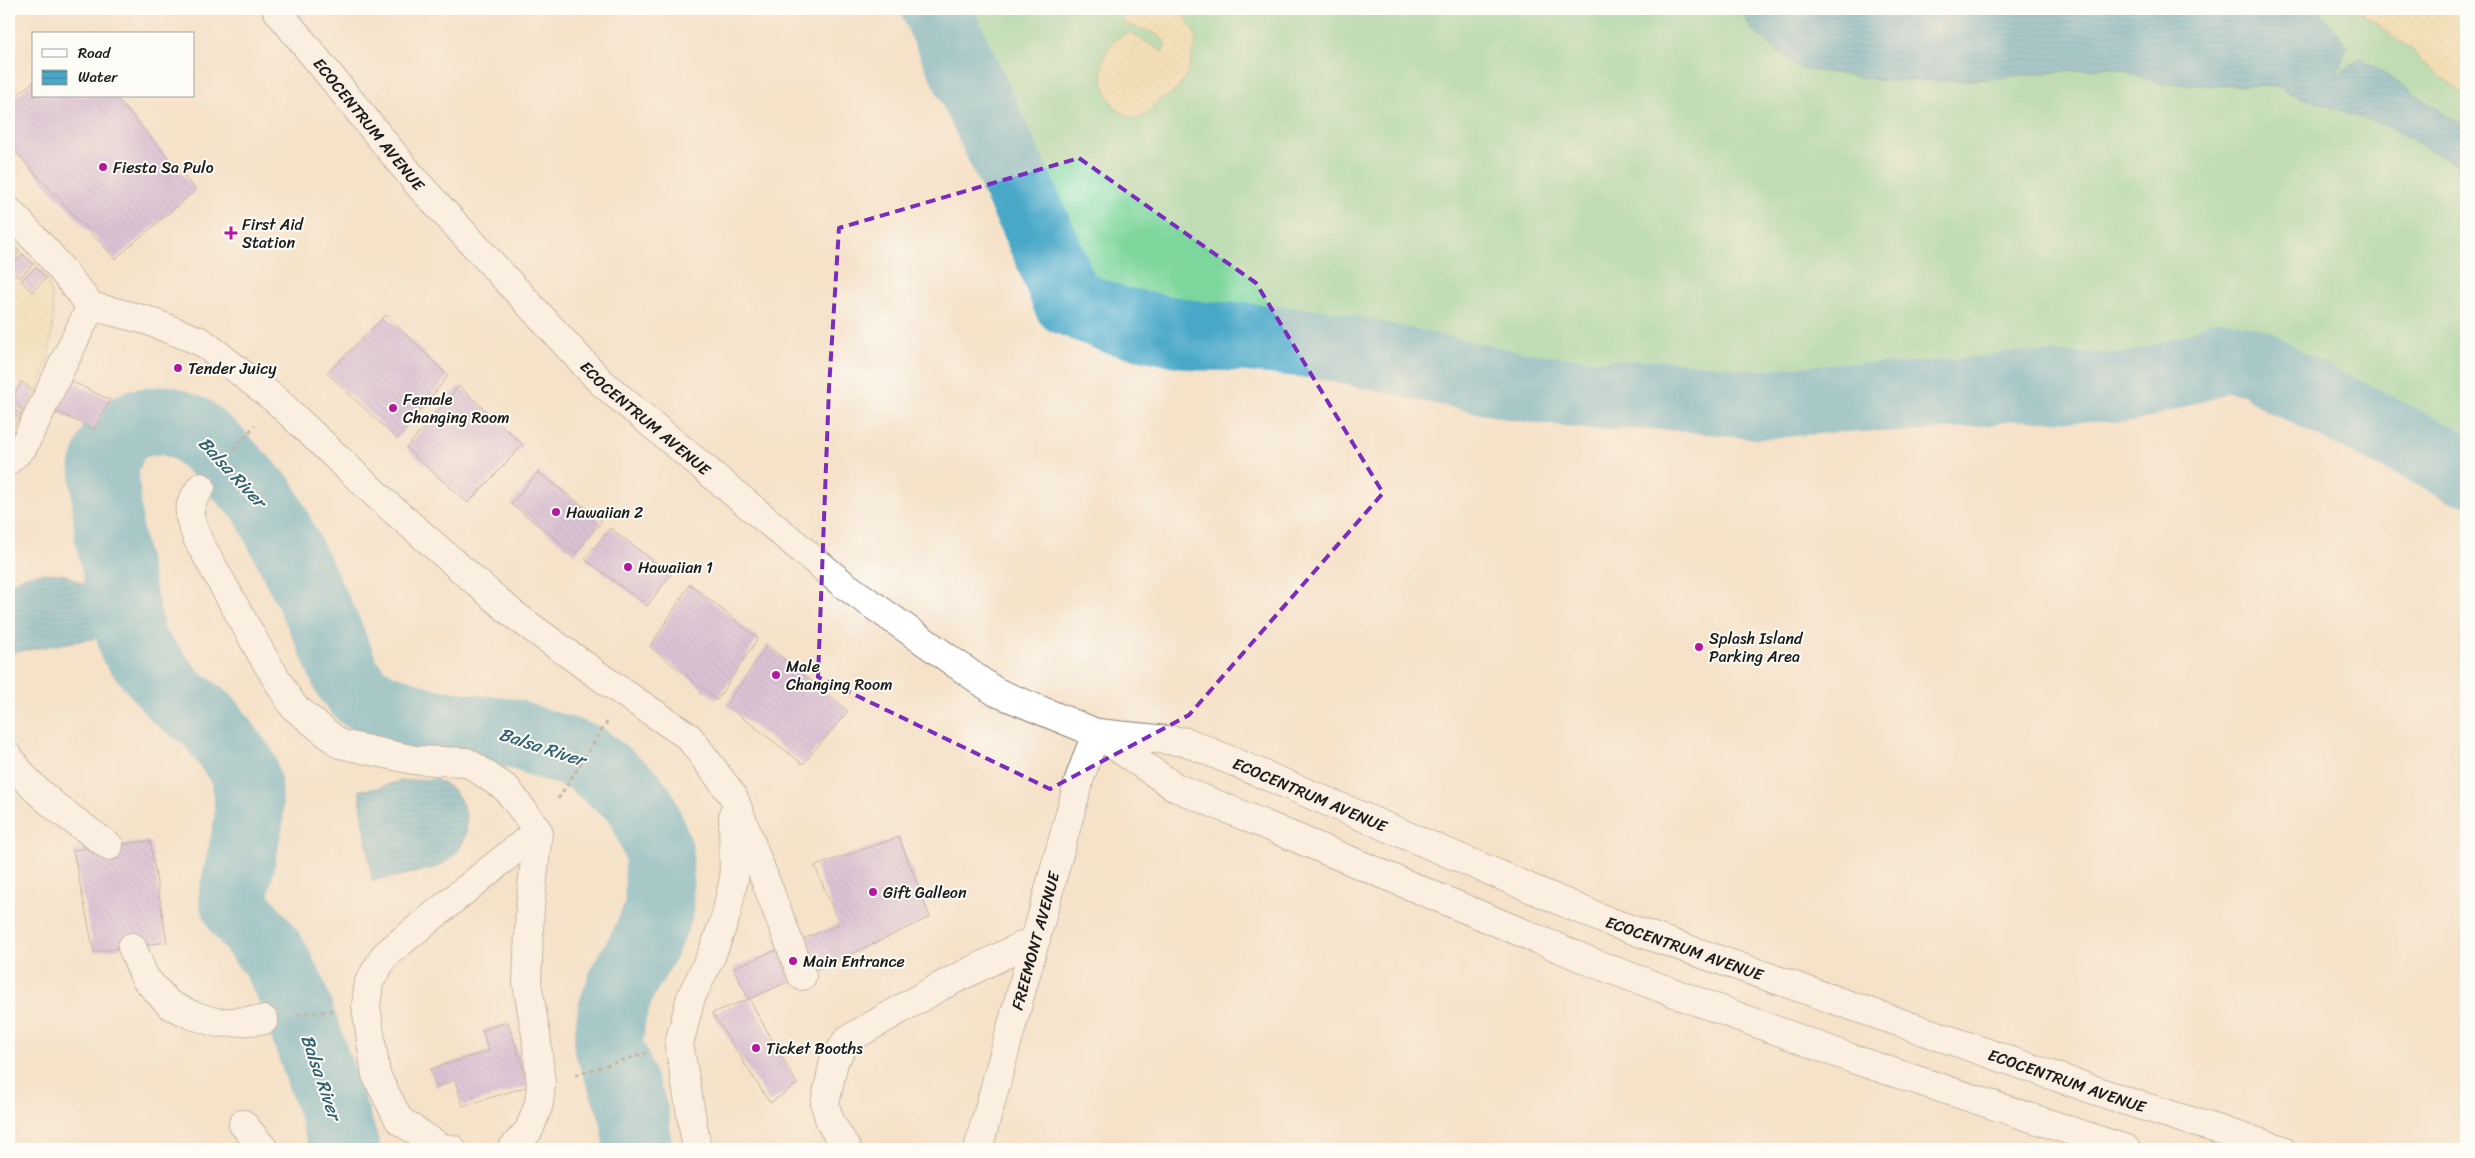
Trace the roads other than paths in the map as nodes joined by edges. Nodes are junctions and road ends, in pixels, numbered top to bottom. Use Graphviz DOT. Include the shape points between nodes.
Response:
graph roads {
  1 [pos="276,9"];
  2 [pos="9,212"];
  3 [pos="91,306"];
  4 [pos="9,460"];
  5 [pos="201,486"];
  6 [pos="1096,733"];
  7 [pos="9,757"];
  8 [pos="733,796"];
  9 [pos="538,831"];
  10 [pos="109,846"];
  11 [pos="1036,939"];
  12 [pos="132,947"];
  13 [pos="802,976"];
  14 [pos="264,1020"];
  15 [pos="243,1124"];
  16 [pos="264,1149"];
  17 [pos="452,1149"];
  18 [pos="512,1149"];
  19 [pos="697,1149"];
  20 [pos="846,1149"];
  21 [pos="978,1149"];
  22 [pos="2126,1149"];
  23 [pos="2281,1149"];
  1 -- 6 [label="street, ECOCENTRUM AVENUE" via="417,183 600,382 842,584 996,692"];
  2 -- 3 [label="street"];
  3 -- 4 [label="street" via="23,447"];
  3 -- 8 [label="street" via="146,320 202,342 277,401 383,501 513,614 689,737"];
  5 -- 9 [label="street" via="190,503 191,521 198,540 293,706 340,744 414,760 467,762 507,789"];
  6 -- 11 [label="street, FREEMONT AVENUE" via="1080,777"];
  6 -- 22 [label="street, ECOCENTRUM AVENUE" via="1175,787 1599,965 1856,1060"];
  6 -- 23 [label="street, ECOCENTRUM AVENUE" via="1187,742 1610,922 2117,1098"];
  7 -- 10 [label="street" via="17,770 58,807"];
  8 -- 13 [label="street"];
  8 -- 19 [label="street" via="734,878 726,916 712,954 690,997 679,1044"];
  9 -- 17 [label="street" via="385,955 369,982 366,1006 376,1075 400,1120 440,1147"];
  9 -- 18 [label="street" via="527,983 541,1085 529,1130"];
  11 -- 20 [label="street" via="941,986 847,1040 834,1061 825,1104 830,1122"];
  11 -- 21 [label="street, FREEMONT AVENUE"];
  12 -- 14 [label="street" via="145,978 170,1005 192,1016 218,1023"];
  15 -- 16 [label="street"];
}
